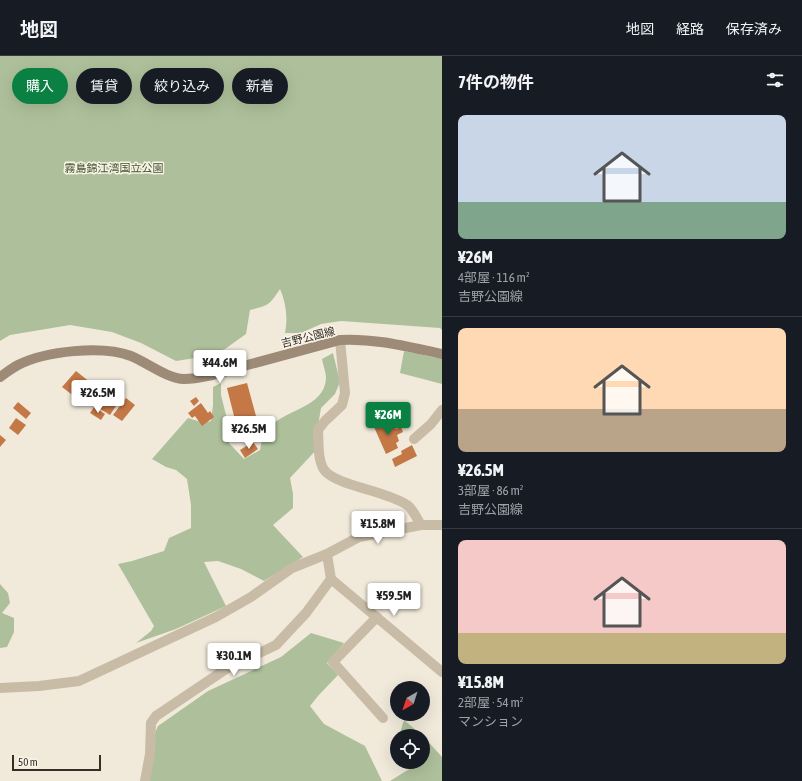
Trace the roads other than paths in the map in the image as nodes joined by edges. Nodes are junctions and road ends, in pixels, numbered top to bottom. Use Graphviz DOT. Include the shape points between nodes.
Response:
graph roads {
  1 [pos="340,340"];
  2 [pos="442,354"];
  3 [pos="0,377"];
  4 [pos="442,410"];
  5 [pos="414,439"];
  6 [pos="421,525"];
  7 [pos="442,526"];
  8 [pos="327,554"];
  9 [pos="331,579"];
  10 [pos="376,617"];
  11 [pos="442,672"];
  12 [pos="0,688"];
  13 [pos="383,718"];
  14 [pos="146,781"];
  1 -- 2 [label="main road, 吉野公園線" via="388,342"];
  1 -- 3 [label="main road, 吉野公園線" via="195,378 175,377 112,350 61,353 18,365"];
  1 -- 6 [label="street" via="345,393 342,405 318,430 321,462 326,472 339,480 408,505"];
  4 -- 5 [label="street" via="432,424"];
  6 -- 7 [label="street"];
  6 -- 8 [label="street" via="359,537"];
  8 -- 9 [label="street"];
  8 -- 12 [label="street" via="292,568 216,618 79,681"];
  9 -- 10 [label="street"];
  9 -- 14 [label="street" via="306,613 276,645 226,669 156,716 151,723"];
  10 -- 11 [label="street"];
  10 -- 13 [label="street" via="333,662"];
}
